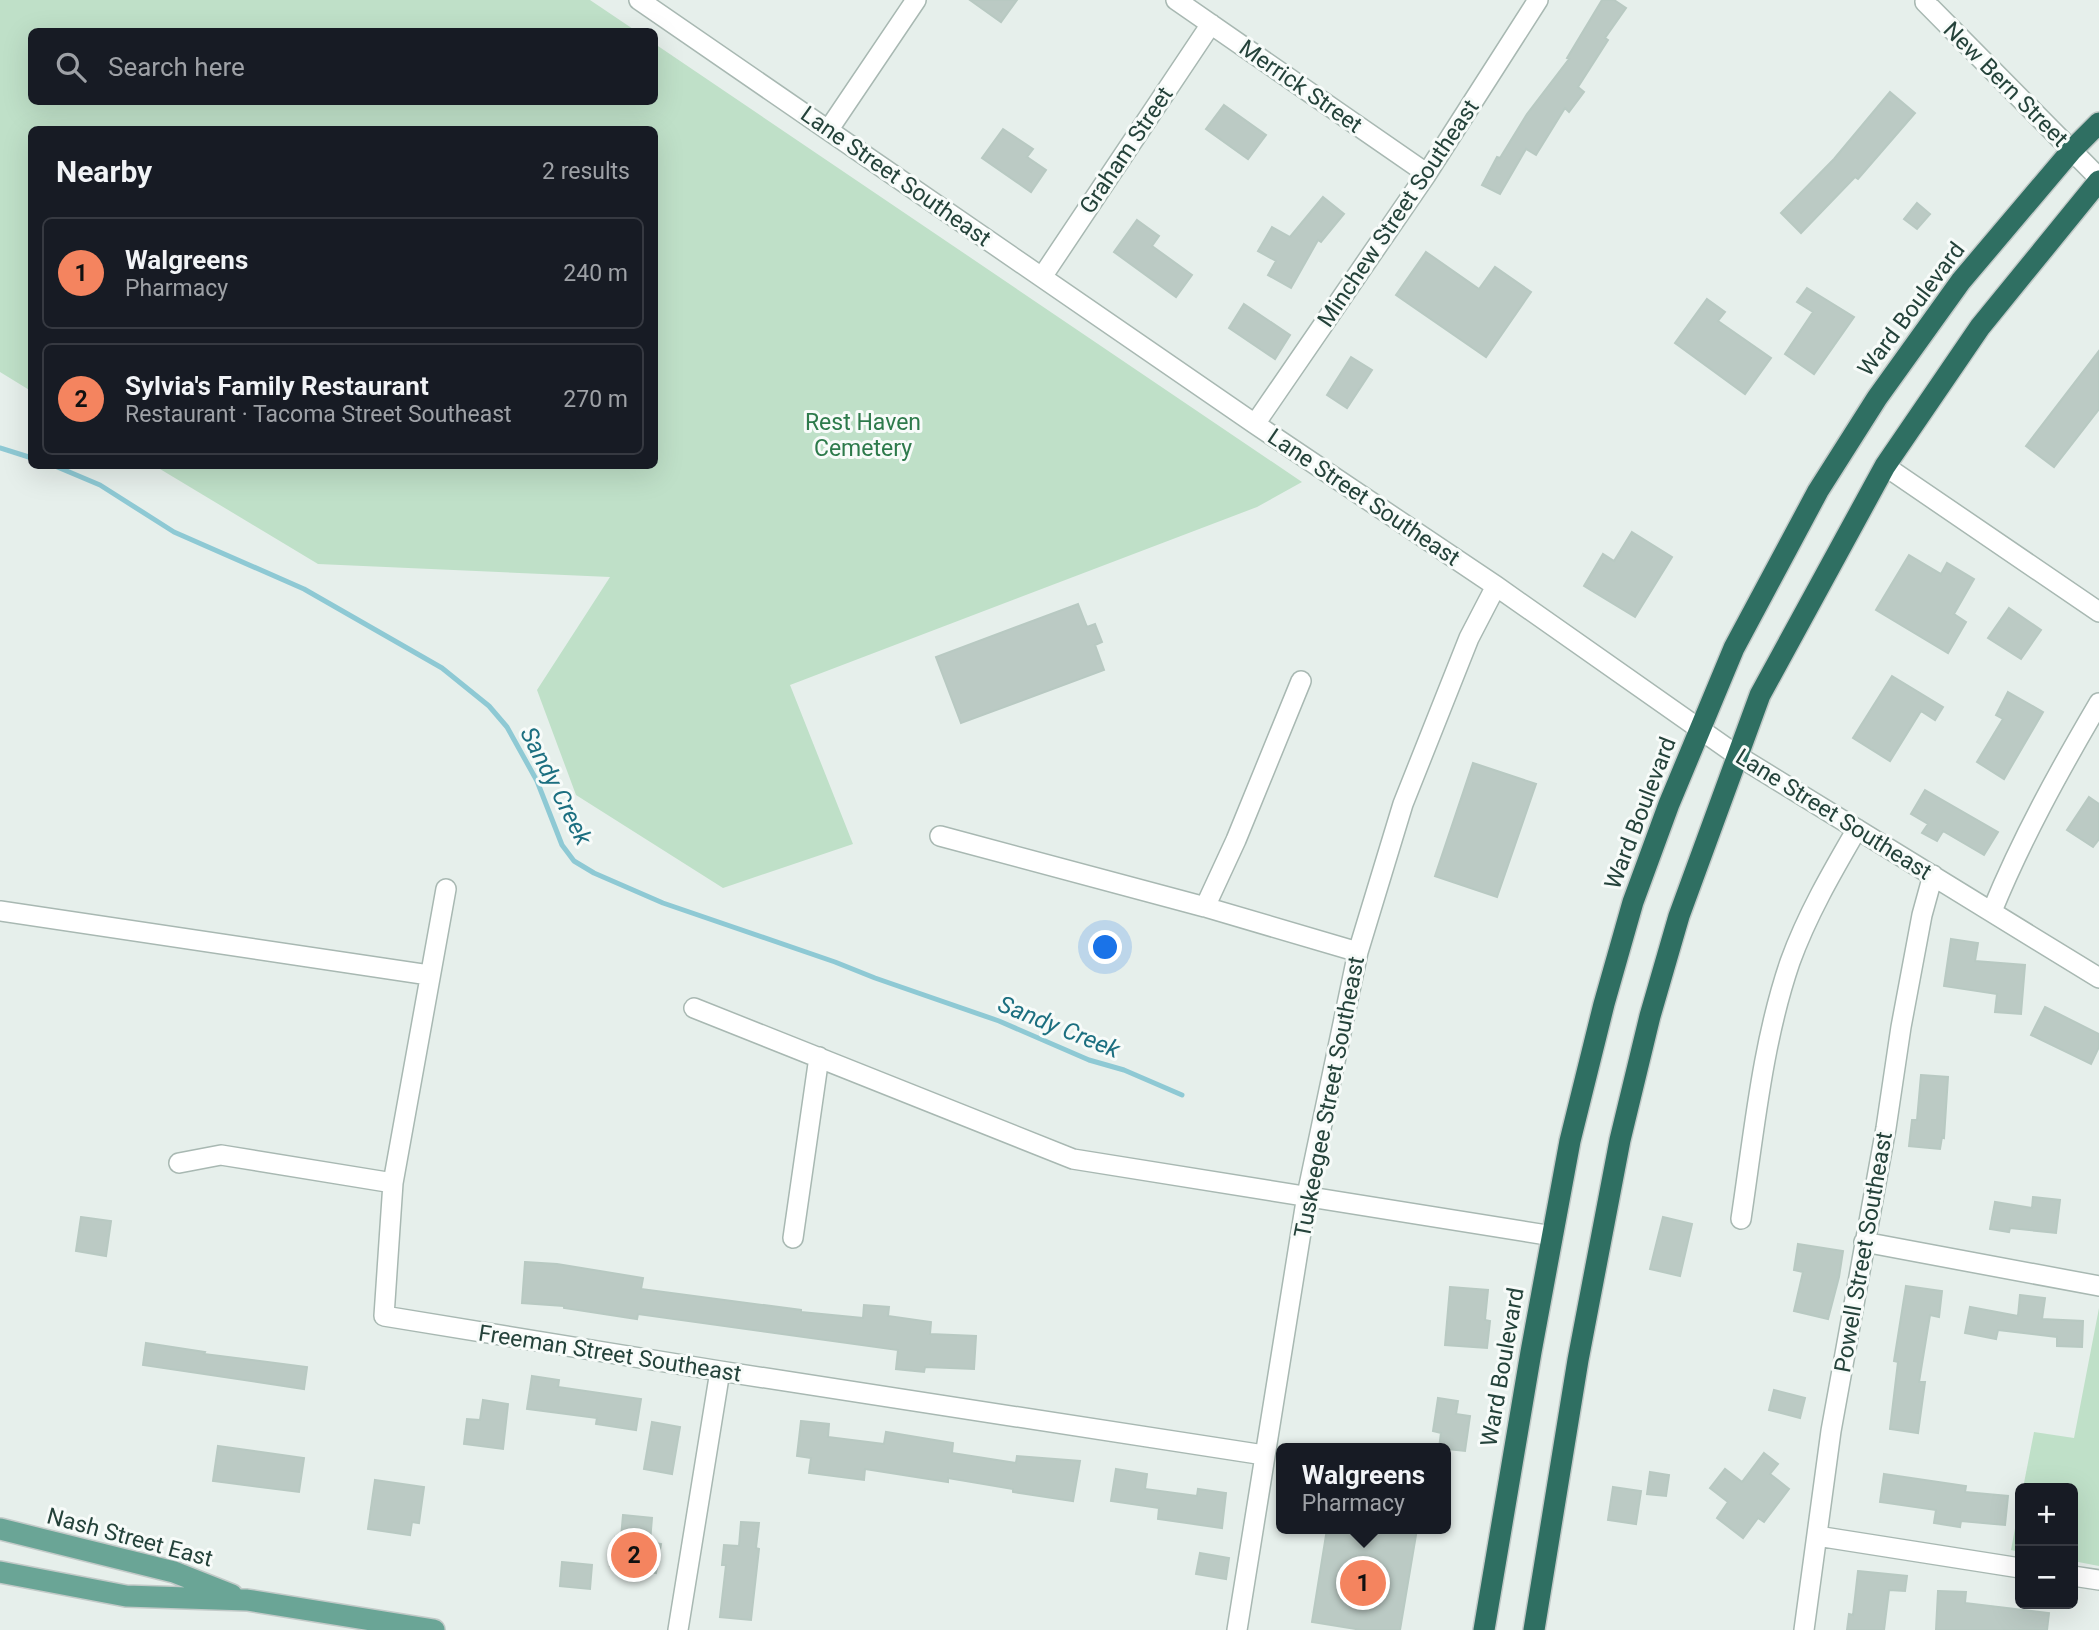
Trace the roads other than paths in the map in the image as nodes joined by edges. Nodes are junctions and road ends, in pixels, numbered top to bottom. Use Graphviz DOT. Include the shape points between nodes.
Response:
graph roads {
  1 [pos="639,0"];
  2 [pos="916,0"];
  3 [pos="1176,0"];
  4 [pos="1538,0"];
  5 [pos="1926,1"];
  6 [pos="1211,24"];
  7 [pos="2099,123"];
  8 [pos="829,129"];
  9 [pos="2089,169"];
  10 [pos="1426,173"];
  11 [pos="1042,277"];
  12 [pos="1255,424"];
  13 [pos="1885,466"];
  14 [pos="1496,586"];
  15 [pos="2099,612"];
  16 [pos="1301,681"];
  17 [pos="2099,704"];
  18 [pos="1700,730"];
  19 [pos="1738,756"];
  20 [pos="1857,829"];
  21 [pos="940,836"];
  22 [pos="1933,875"];
  23 [pos="446,889"];
  24 [pos="1205,907"];
  25 [pos="0,911"];
  26 [pos="1992,911"];
  27 [pos="1358,952"];
  28 [pos="429,975"];
  29 [pos="2099,978"];
  30 [pos="694,1008"];
  31 [pos="819,1057"];
  32 [pos="179,1163"];
  33 [pos="393,1183"];
  34 [pos="1307,1195"];
  35 [pos="1741,1219"];
  36 [pos="1553,1236"];
  37 [pos="793,1238"];
  38 [pos="1864,1242"];
  39 [pos="2099,1286"];
  40 [pos="720,1371"];
  41 [pos="1264,1455"];
  42 [pos="0,1529"];
  43 [pos="1817,1536"];
  44 [pos="2015,1567"];
  45 [pos="0,1572"];
  46 [pos="2078,1577"];
  47 [pos="2099,1580"];
  48 [pos="247,1600"];
  49 [pos="434,1630"];
  50 [pos="678,1630"];
  51 [pos="1237,1630"];
  52 [pos="1484,1630"];
  53 [pos="1534,1630"];
  54 [pos="1804,1630"];
  1 -- 8 [label="street, Lane Street Southeast"];
  2 -- 8 [label="street"];
  3 -- 6 [label="street, Merrick Street"];
  4 -- 10 [label="street, Minchew Street Southeast"];
  5 -- 9 [label="street, New Bern Street"];
  6 -- 10 [label="street, Merrick Street"];
  6 -- 11 [label="street, Graham Street"];
  7 -- 9 [label="highway, Ward Boulevard"];
  8 -- 11 [label="street, Lane Street Southeast"];
  9 -- 13 [label="highway, Ward Boulevard"];
  9 -- 18 [label="highway, Ward Boulevard" via="1961,281 1877,398 1818,491 1740,636"];
  10 -- 12 [label="street, Minchew Street Southeast"];
  11 -- 12 [label="street, Lane Street Southeast"];
  12 -- 14 [label="street, Lane Street Southeast"];
  13 -- 15 [label="street"];
  13 -- 19 [label="highway, Ward Boulevard" via="1760,695"];
  14 -- 18 [label="street, Lane Street Southeast"];
  14 -- 27 [label="street, Tuskeegee Street Southeast" via="1469,638 1403,804"];
  16 -- 24 [label="street"];
  17 -- 26 [label="street" via="2050,786"];
  18 -- 19 [label="street, Lane Street Southeast"];
  18 -- 36 [label="highway, Ward Boulevard" via="1627,924 1570,1141"];
  19 -- 20 [label="street, Lane Street Southeast"];
  19 -- 53 [label="highway, Ward Boulevard" via="1679,916 1620,1140"];
  20 -- 22 [label="street, Lane Street Southeast"];
  20 -- 35 [label="street" via="1816,900 1790,961 1772,1023"];
  21 -- 24 [label="street"];
  22 -- 26 [label="street, Lane Street Southeast"];
  22 -- 38 [label="street, Powell Street Southeast" via="1917,940"];
  23 -- 28 [label="street, Freeman Street Southeast"];
  24 -- 27 [label="street"];
  25 -- 28 [label="street"];
  26 -- 29 [label="street, Lane Street Southeast"];
  27 -- 34 [label="street, Tuskeegee Street Southeast"];
  28 -- 33 [label="street, Freeman Street Southeast"];
  30 -- 31 [label="street"];
  31 -- 34 [label="street" via="1073,1159"];
  31 -- 37 [label="street"];
  32 -- 33 [label="street" via="221,1155"];
  33 -- 40 [label="street, Freeman Street Southeast" via="384,1316"];
  34 -- 36 [label="street"];
  34 -- 41 [label="street, Tuskeegee Street Southeast"];
  36 -- 52 [label="highway, Ward Boulevard"];
  38 -- 39 [label="street"];
  38 -- 43 [label="street, Powell Street Southeast"];
  40 -- 41 [label="street, Freeman Street Southeast"];
  40 -- 50 [label="street"];
  41 -- 51 [label="street, Tuskeegee Street Southeast"];
  42 -- 48 [label="main road, Nash Street East" via="174,1572"];
  43 -- 44 [label="street"];
  43 -- 54 [label="street, Powell Street Southeast"];
  45 -- 48 [label="main road, Nash Street East" via="126,1596"];
  46 -- 47 [label="street"];
  48 -- 49 [label="main road"];
}
